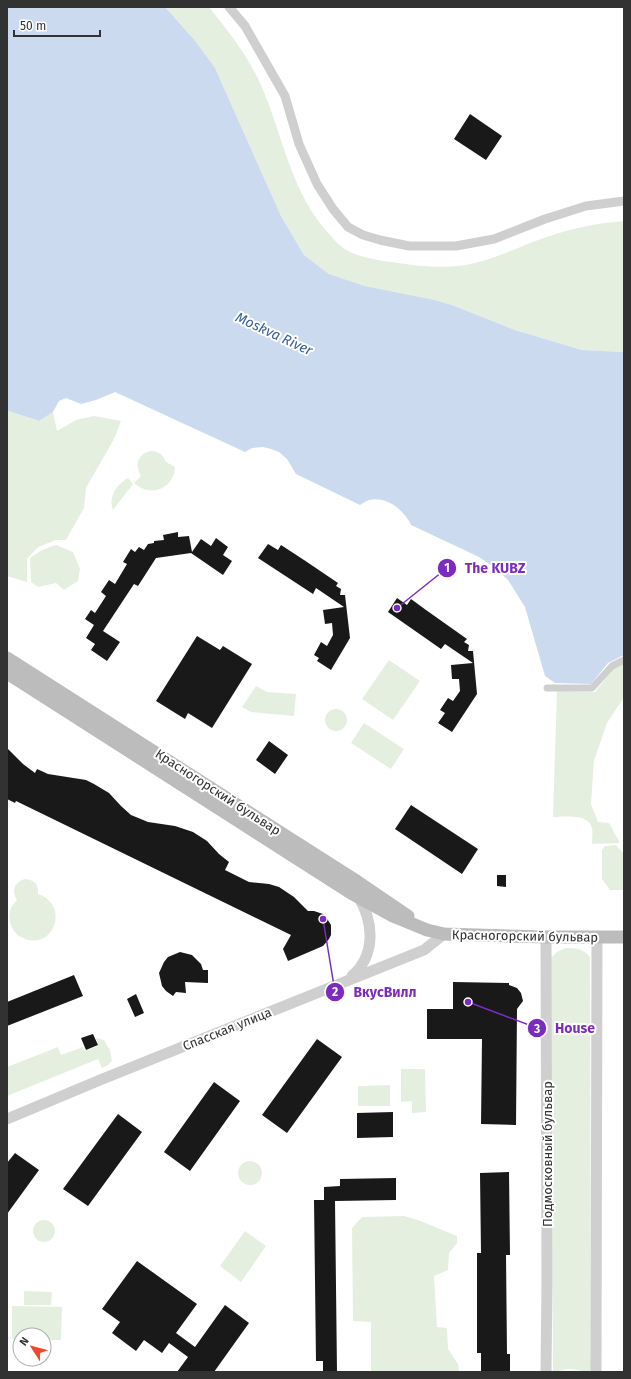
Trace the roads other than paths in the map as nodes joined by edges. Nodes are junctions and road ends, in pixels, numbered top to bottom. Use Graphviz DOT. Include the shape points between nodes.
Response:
graph roads {
  1 [pos="229,7"];
  2 [pos="624,201"];
  3 [pos="7,658"];
  4 [pos="624,660"];
  5 [pos="7,673"];
  6 [pos="547,688"];
  7 [pos="358,896"];
  8 [pos="427,930"];
  9 [pos="444,934"];
  10 [pos="624,936"];
  11 [pos="546,937"];
  12 [pos="596,937"];
  13 [pos="349,979"];
  14 [pos="7,1119"];
  15 [pos="546,1372"];
  16 [pos="596,1372"];
  1 -- 2 [label="street" via="244,26 285,96 299,144 317,184 348,226 363,235 409,246 456,246 494,239 586,206"];
  3 -- 8 [label="main road, Красногорский бульвар" via="358,882"];
  4 -- 6 [label="street" via="612,666 592,688"];
  5 -- 7 [label="main road, Красногорский бульвар"];
  7 -- 8 [label="main road, Красногорский бульвар" via="393,916"];
  7 -- 13 [label="street" via="368,916 370,948 365,961"];
  8 -- 9 [label="main road, Красногорский бульвар"];
  9 -- 11 [label="main road, Красногорский бульвар"];
  9 -- 13 [label="street, Спасская улица" via="424,950"];
  10 -- 12 [label="main road, Красногорский бульвар"];
  11 -- 12 [label="main road, Красногорский бульвар"];
  11 -- 15 [label="street, Подмосковный бульвар"];
  12 -- 16 [label="street"];
  13 -- 14 [label="street, Спасская улица"];
}
